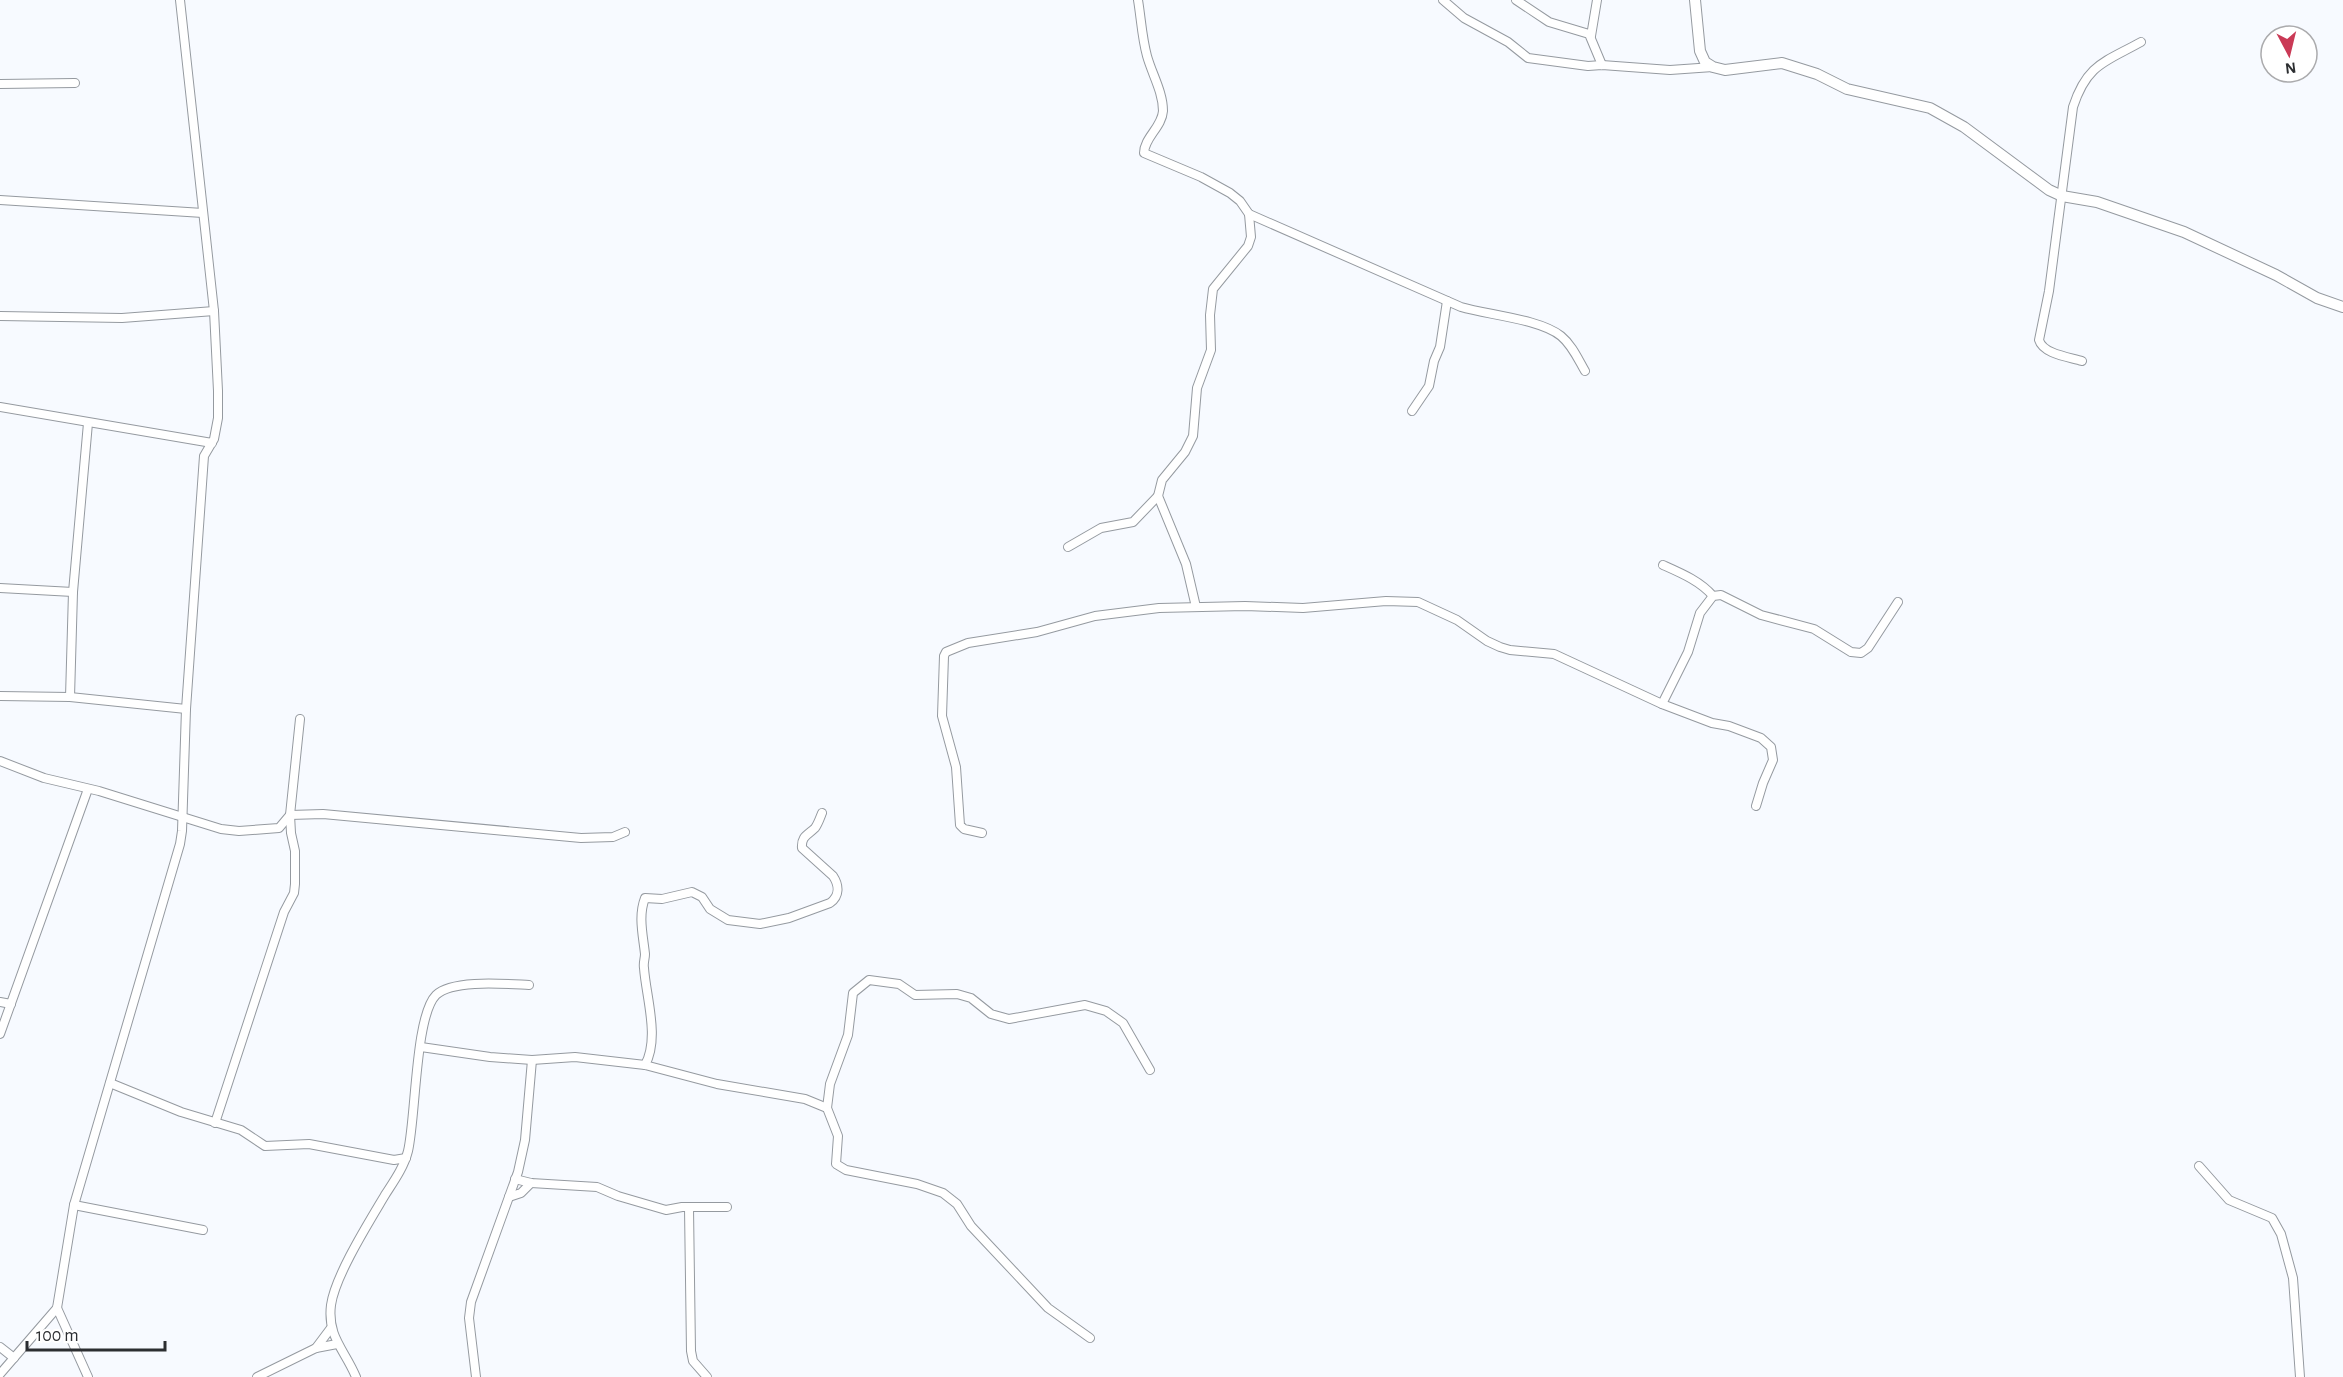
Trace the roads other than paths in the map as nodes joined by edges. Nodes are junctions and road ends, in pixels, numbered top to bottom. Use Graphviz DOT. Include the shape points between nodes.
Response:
graph roads {
  1 [pos="180,0"];
  2 [pos="1138,0"];
  3 [pos="1443,0"];
  4 [pos="1516,0"];
  5 [pos="1597,0"];
  6 [pos="1695,0"];
  7 [pos="1591,36"];
  8 [pos="2141,42"];
  9 [pos="1602,65"];
  10 [pos="1713,67"];
  11 [pos="0,84"];
  12 [pos="75,84"];
  13 [pos="2062,196"];
  14 [pos="0,200"];
  15 [pos="203,213"];
  16 [pos="1249,214"];
  17 [pos="1447,301"];
  18 [pos="2343,307"];
  19 [pos="213,311"];
  20 [pos="1,319"];
  21 [pos="2082,360"];
  22 [pos="1585,371"];
  23 [pos="0,407"];
  24 [pos="1413,411"];
  25 [pos="88,423"];
  26 [pos="212,443"];
  27 [pos="1158,496"];
  28 [pos="1068,547"];
  29 [pos="1663,565"];
  30 [pos="0,588"];
  31 [pos="73,592"];
  32 [pos="1713,596"];
  33 [pos="1898,602"];
  34 [pos="1196,607"];
  35 [pos="0,696"];
  36 [pos="70,697"];
  37 [pos="1662,704"];
  38 [pos="186,709"];
  39 [pos="300,719"];
  40 [pos="0,761"];
  41 [pos="88,789"];
  42 [pos="1756,806"];
  43 [pos="822,813"];
  44 [pos="290,815"];
  45 [pos="183,818"];
  46 [pos="625,832"];
  47 [pos="982,833"];
  48 [pos="529,985"];
  49 [pos="0,1002"];
  50 [pos="11,1004"];
  51 [pos="0,1034"];
  52 [pos="421,1047"];
  53 [pos="532,1060"];
  54 [pos="645,1065"];
  55 [pos="1150,1070"];
  56 [pos="110,1083"];
  57 [pos="828,1108"];
  58 [pos="215,1123"];
  59 [pos="406,1158"];
  60 [pos="394,1160"];
  61 [pos="2199,1166"];
  62 [pos="400,1172"];
  63 [pos="515,1179"];
  64 [pos="531,1183"];
  65 [pos="509,1197"];
  66 [pos="74,1205"];
  67 [pos="727,1207"];
  68 [pos="689,1208"];
  69 [pos="203,1230"];
  70 [pos="57,1308"];
  71 [pos="331,1328"];
  72 [pos="1090,1338"];
  73 [pos="338,1344"];
  74 [pos="0,1347"];
  75 [pos="315,1348"];
  76 [pos="14,1358"];
  77 [pos="0,1374"];
  78 [pos="88,1377"];
  79 [pos="257,1377"];
  80 [pos="356,1377"];
  81 [pos="476,1377"];
  82 [pos="707,1377"];
  83 [pos="2300,1377"];
  1 -- 15 [label="street"];
  2 -- 16 [label="street" via="1162,111 1144,153 1230,193"];
  3 -- 9 [label="street" via="1464,18 1528,58"];
  4 -- 7 [label="street" via="1549,22"];
  5 -- 7 [label="street"];
  6 -- 10 [label="street" via="1700,51 1705,62"];
  7 -- 9 [label="street"];
  8 -- 13 [label="street" via="2090,71 2081,87 2073,107"];
  9 -- 10 [label="street" via="1670,70"];
  10 -- 13 [label="street" via="1725,70 1782,63 1847,89 1930,108 1964,127"];
  11 -- 12 [label="street"];
  13 -- 18 [label="street" via="2097,202 2184,231"];
  13 -- 21 [label="street" via="2039,340 2047,350"];
  14 -- 15 [label="street"];
  15 -- 19 [label="street"];
  16 -- 17 [label="street"];
  16 -- 27 [label="street" via="1248,246 1213,289 1211,350 1197,388 1193,436 1162,480"];
  17 -- 22 [label="street" via="1487,315 1544,327 1561,336"];
  17 -- 24 [label="street" via="1429,386"];
  19 -- 20 [label="street" via="122,318"];
  19 -- 26 [label="street" via="218,418"];
  23 -- 25 [label="street"];
  25 -- 26 [label="street"];
  25 -- 31 [label="street"];
  26 -- 38 [label="street" via="204,456"];
  27 -- 28 [label="street" via="1133,522 1101,528"];
  27 -- 34 [label="street" via="1186,564"];
  29 -- 32 [label="street" via="1690,578"];
  30 -- 31 [label="street"];
  31 -- 36 [label="street"];
  32 -- 33 [label="street" via="1761,615 1814,629 1851,652 1861,653"];
  32 -- 37 [label="street" via="1700,613 1688,652"];
  34 -- 37 [label="street" via="1303,608 1418,602 1500,647 1554,654"];
  34 -- 47 [label="street" via="1095,616 1037,632 968,643 946,652 942,716 956,767 960,825"];
  35 -- 36 [label="street"];
  36 -- 38 [label="street"];
  37 -- 42 [label="street" via="1761,738 1771,747 1773,760"];
  38 -- 45 [label="street"];
  39 -- 44 [label="street"];
  40 -- 41 [label="street"];
  41 -- 45 [label="street"];
  41 -- 50 [label="street"];
  43 -- 54 [label="street" via="801,843 837,882 837,894 830,903 760,924 728,920 692,892 662,899 645,898 641,927 651,1048"];
  44 -- 45 [label="street" via="279,828 256,831 221,829"];
  44 -- 46 [label="street" via="343,814 420,825 581,838 606,838"];
  44 -- 58 [label="street" via="295,851 294,893 284,912"];
  45 -- 56 [label="street" via="180,844"];
  48 -- 52 [label="street" via="475,984 437,993 429,1004"];
  49 -- 50 [label="street"];
  50 -- 51 [label="street"];
  52 -- 53 [label="street"];
  52 -- 59 [label="street"];
  53 -- 54 [label="street" via="575,1057"];
  53 -- 63 [label="street" via="525,1140"];
  54 -- 57 [label="street" via="717,1084 805,1099"];
  55 -- 57 [label="street" via="1123,1023 1106,1011 1085,1005 1009,1019 991,1014 971,998 957,994 915,995 899,984 868,980 853,993 848,1035 830,1084"];
  56 -- 58 [label="street"];
  56 -- 66 [label="street"];
  57 -- 72 [label="street" via="838,1136 836,1164 846,1170 942,1193 957,1204 971,1226 1048,1308"];
  58 -- 60 [label="street" via="241,1131 265,1146 309,1144"];
  59 -- 60 [label="street"];
  59 -- 62 [label="street"];
  60 -- 62 [label="street"];
  61 -- 83 [label="street" via="2229,1200 2272,1218 2281,1234 2293,1278"];
  62 -- 71 [label="street" via="338,1282 331,1308"];
  63 -- 64 [label="street"];
  63 -- 65 [label="street"];
  64 -- 65 [label="street" via="521,1193"];
  64 -- 68 [label="street" via="597,1187 658,1209"];
  65 -- 81 [label="street" via="468,1318"];
  66 -- 69 [label="street"];
  66 -- 70 [label="street"];
  67 -- 68 [label="street"];
  68 -- 82 [label="street" via="691,1351 693,1360"];
  70 -- 76 [label="street"];
  70 -- 78 [label="street"];
  71 -- 73 [label="street"];
  71 -- 75 [label="street"];
  73 -- 75 [label="street"];
  73 -- 80 [label="street"];
  74 -- 76 [label="street"];
  75 -- 79 [label="street"];
  76 -- 77 [label="street"];
}
